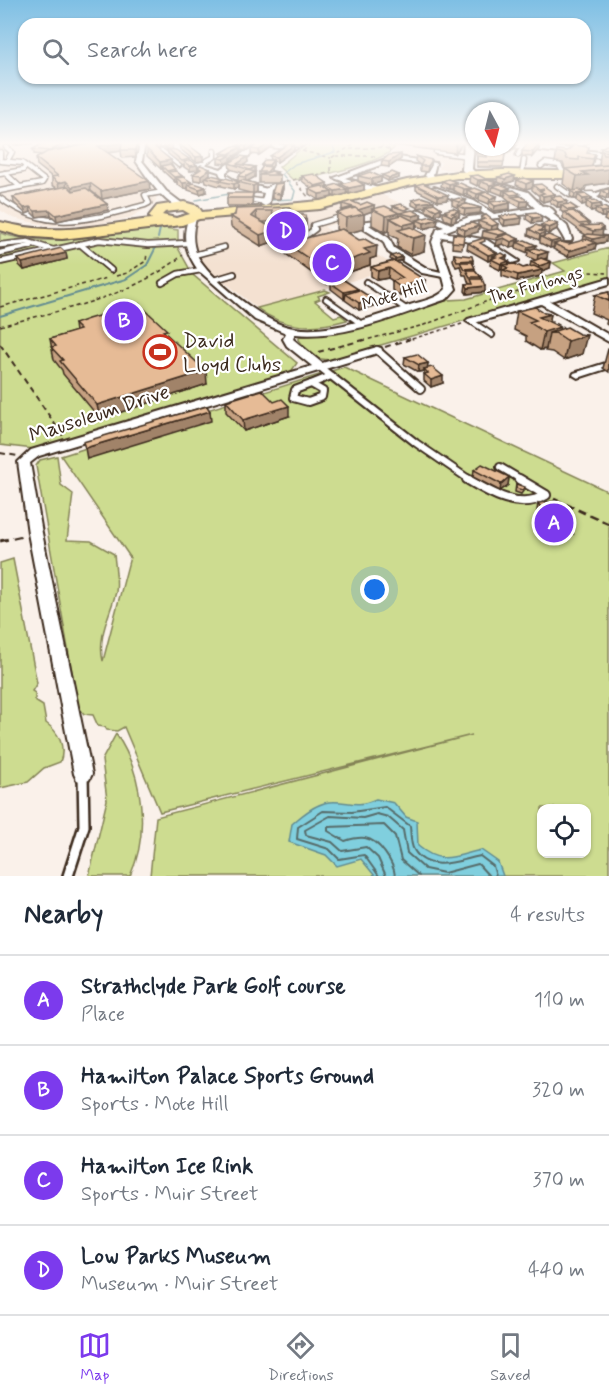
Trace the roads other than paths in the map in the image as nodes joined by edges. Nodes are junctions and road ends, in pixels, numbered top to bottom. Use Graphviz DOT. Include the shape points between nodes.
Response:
graph roads {
  1 [pos="16,183"];
  2 [pos="40,183"];
  3 [pos="155,183"];
  4 [pos="238,183"];
  5 [pos="349,183"];
  6 [pos="355,183"];
  7 [pos="433,183"];
  8 [pos="494,183"];
  9 [pos="342,185"];
  10 [pos="557,186"];
  11 [pos="20,187"];
  12 [pos="0,191"];
  13 [pos="378,191"];
  14 [pos="609,191"];
  15 [pos="163,193"];
  16 [pos="592,194"];
  17 [pos="0,198"];
  18 [pos="240,198"];
  19 [pos="266,203"];
  20 [pos="538,210"];
  21 [pos="609,210"];
  22 [pos="156,212"];
  23 [pos="417,212"];
  24 [pos="188,216"];
  25 [pos="492,216"];
  26 [pos="0,217"];
  27 [pos="340,217"];
  28 [pos="169,222"];
  29 [pos="374,222"];
  30 [pos="0,226"];
  31 [pos="449,226"];
  32 [pos="439,234"];
  33 [pos="568,239"];
  34 [pos="302,243"];
  35 [pos="80,244"];
  36 [pos="0,245"];
  37 [pos="38,245"];
  38 [pos="224,247"];
  39 [pos="191,248"];
  40 [pos="53,250"];
  41 [pos="0,253"];
  42 [pos="515,261"];
  43 [pos="0,262"];
  44 [pos="111,270"];
  45 [pos="201,270"];
  46 [pos="234,274"];
  47 [pos="446,275"];
  48 [pos="214,280"];
  49 [pos="609,281"];
  50 [pos="366,282"];
  51 [pos="162,283"];
  52 [pos="596,284"];
  53 [pos="609,291"];
  54 [pos="326,299"];
  55 [pos="547,303"];
  56 [pos="406,309"];
  57 [pos="471,321"];
  58 [pos="360,322"];
  59 [pos="584,325"];
  60 [pos="566,329"];
  61 [pos="292,330"];
  62 [pos="492,335"];
  63 [pos="609,339"];
  64 [pos="377,350"];
  65 [pos="609,365"];
  66 [pos="321,368"];
  67 [pos="578,375"];
  68 [pos="331,376"];
  69 [pos="311,384"];
  70 [pos="421,389"];
  71 [pos="500,467"];
  72 [pos="83,774"];
  73 [pos="68,876"];
  1 -- 11 [label="lane"];
  2 -- 11 [label="lane"];
  3 -- 15 [label="street"];
  4 -- 19 [label="street" via="269,188"];
  5 -- 9 [label="lane"];
  6 -- 13 [label="street"];
  7 -- 13 [label="main road"];
  7 -- 25 [label="street" via="456,198 477,203"];
  8 -- 20 [label="street" via="525,194"];
  10 -- 16 [label="lane" via="570,195"];
  11 -- 12 [label="lane"];
  13 -- 24 [label="main road" via="308,207"];
  14 -- 16 [label="street"];
  15 -- 17 [label="lane" via="146,195 149,203 145,205 63,223 25,216"];
  15 -- 22 [label="street"];
  15 -- 24 [label="street"];
  16 -- 21 [label="street"];
  18 -- 19 [label="lane"];
  20 -- 25 [label="street"];
  20 -- 33 [label="street" via="564,228"];
  22 -- 24 [label="main road"];
  22 -- 26 [label="main road" via="118,224 73,230 32,228"];
  22 -- 28 [label="main road" via="156,218"];
  23 -- 31 [label="street"];
  24 -- 28 [label="main road"];
  24 -- 39 [label="street, Mote Hill"];
  25 -- 31 [label="street"];
  27 -- 34 [label="lane" via="314,225 315,229 301,239"];
  28 -- 30 [label="main road" via="57,235"];
  29 -- 47 [label="street" via="362,224 386,240 391,250 425,271"];
  31 -- 32 [label="street"];
  32 -- 42 [label="street" via="484,242"];
  32 -- 47 [label="street, Mote Hill" via="436,242"];
  35 -- 39 [label="lane" via="103,239"];
  35 -- 40 [label="lane"];
  35 -- 44 [label="lane"];
  36 -- 37 [label="lane"];
  37 -- 40 [label="lane"];
  37 -- 41 [label="lane"];
  38 -- 39 [label="lane"];
  39 -- 45 [label="street, Mote Hill"];
  40 -- 43 [label="lane"];
  45 -- 48 [label="street, Mote Hill"];
  45 -- 51 [label="lane" via="178,274"];
  46 -- 48 [label="lane"];
  47 -- 56 [label="street, Mote Hill" via="449,294"];
  48 -- 61 [label="street, Mote Hill" via="267,323"];
  49 -- 52 [label="street, The Furlongs"];
  50 -- 56 [label="lane"];
  52 -- 53 [label="street"];
  52 -- 55 [label="street, The Furlongs"];
  54 -- 58 [label="lane"];
  55 -- 57 [label="street, The Furlongs"];
  55 -- 59 [label="street"];
  56 -- 58 [label="street, Mote Hill"];
  57 -- 62 [label="lane"];
  58 -- 61 [label="street, Mote Hill" via="329,330"];
  59 -- 60 [label="street"];
  59 -- 63 [label="street"];
  61 -- 66 [label="street" via="288,339 291,345"];
  64 -- 66 [label="street"];
  64 -- 70 [label="lane"];
  65 -- 67 [label="street"];
  66 -- 68 [label="lane"];
  66 -- 72 [label="street, Mausoleum Drive" via="35,453 26,459 23,466 35,533"];
  68 -- 69 [label="lane"];
  68 -- 71 [label="lane" via="476,484 513,501 538,501 546,495"];
  69 -- 69 [label="lane" via="320,387 322,397 306,403 293,398 295,390"];
  72 -- 73 [label="lane" via="85,824"];
}
